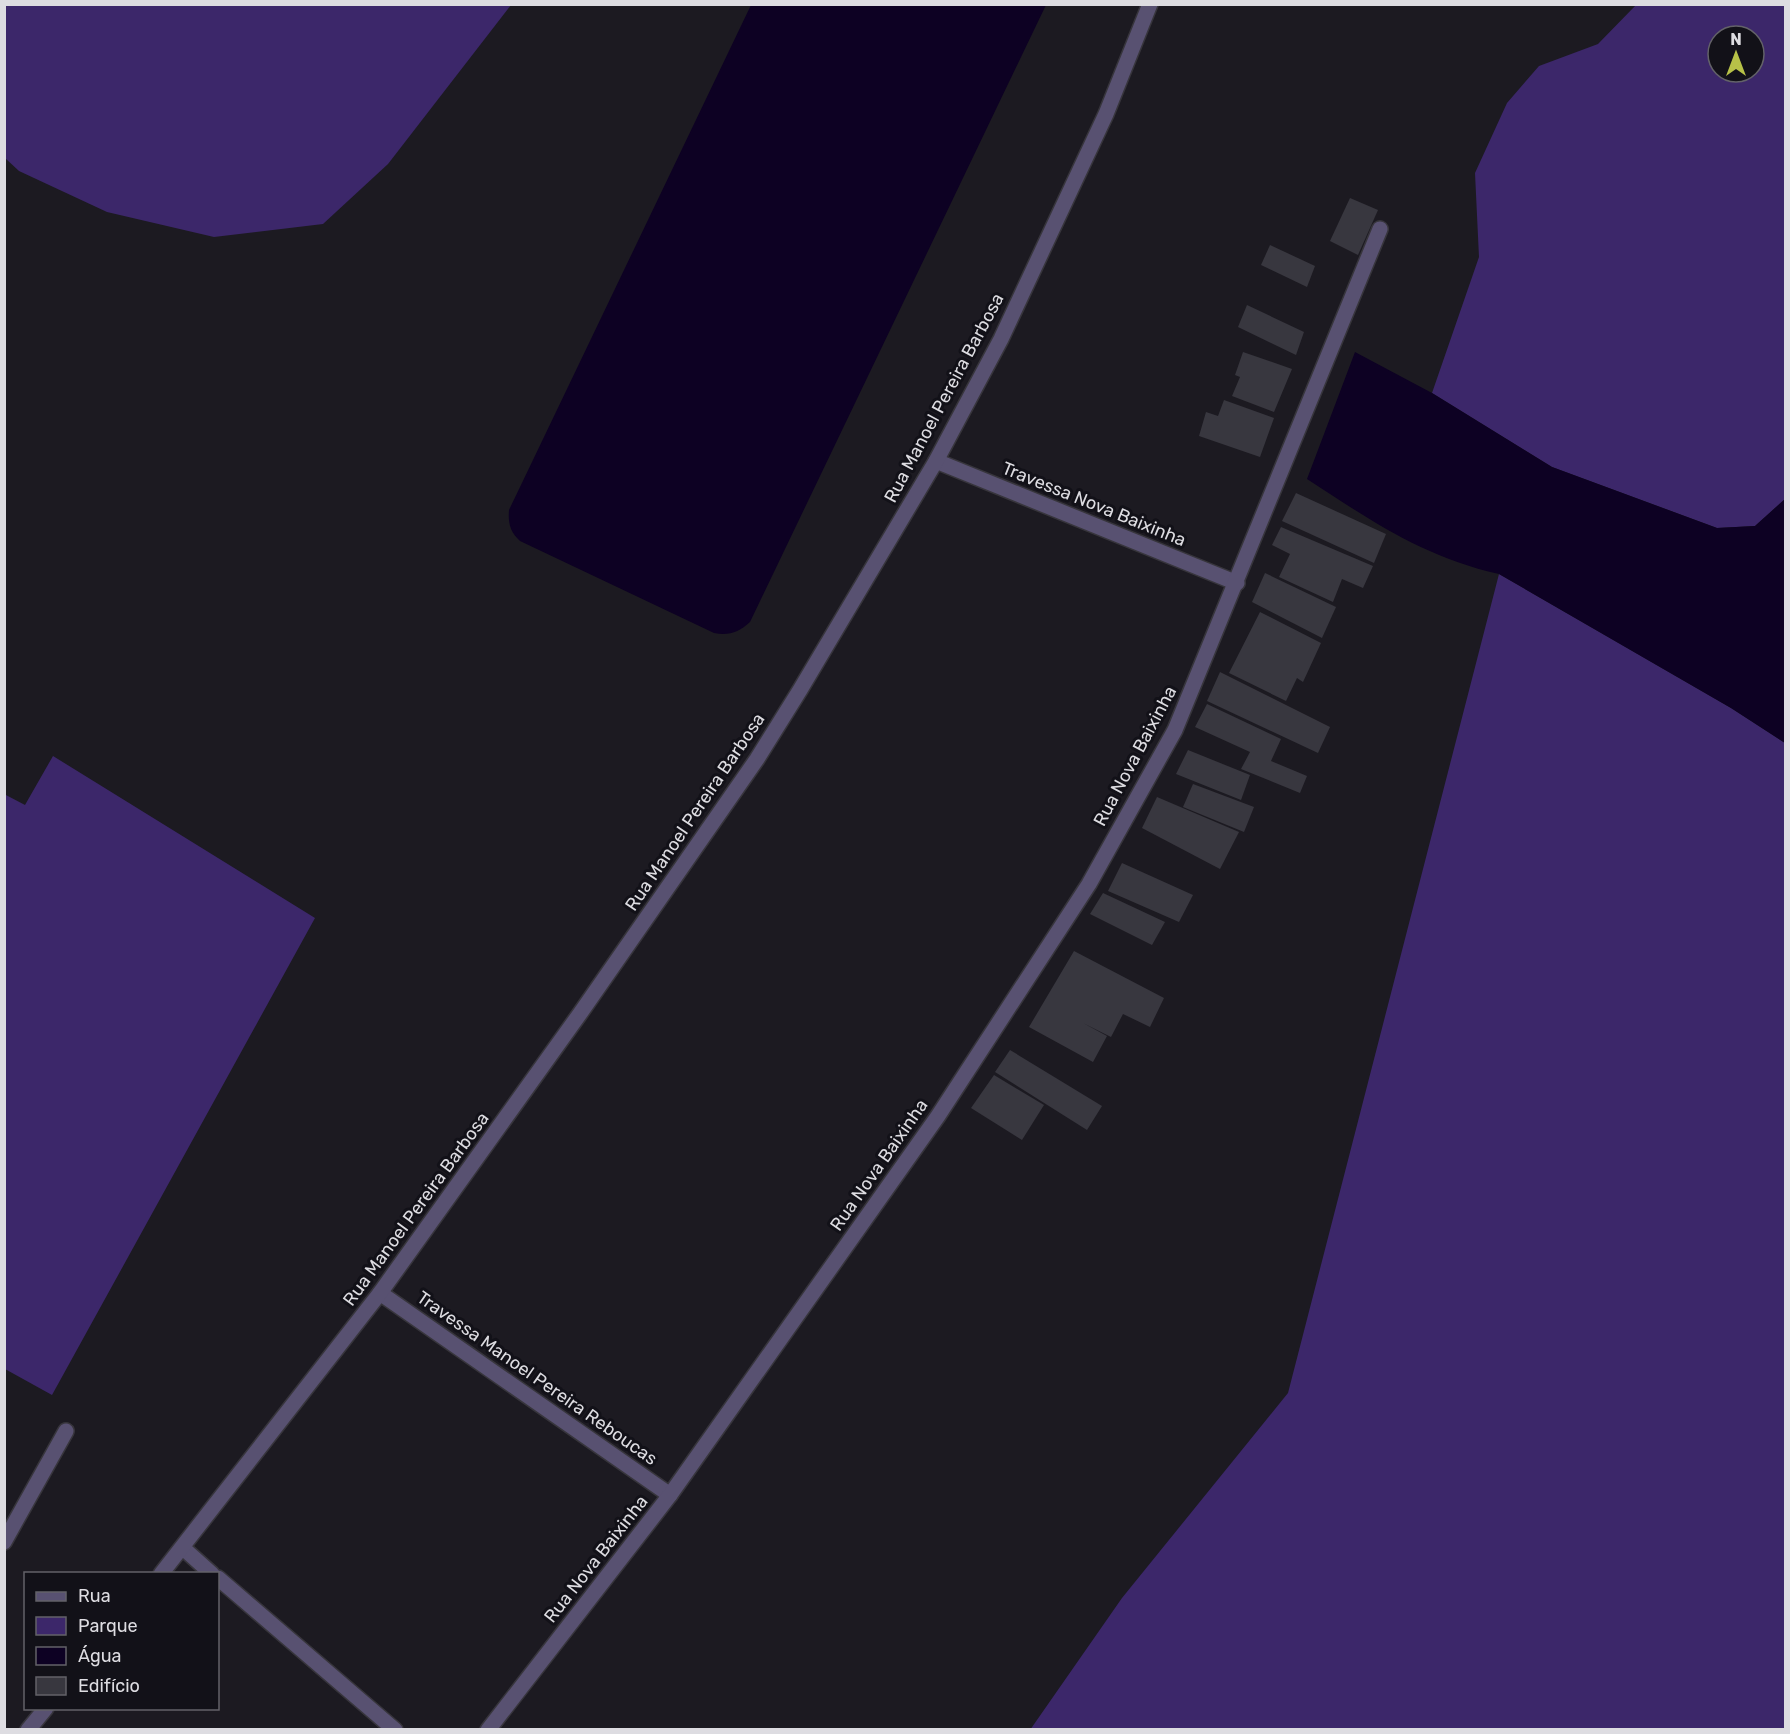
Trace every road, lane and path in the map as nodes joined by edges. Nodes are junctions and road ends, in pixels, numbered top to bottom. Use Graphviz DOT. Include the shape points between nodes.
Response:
graph roads {
  1 [pos="1150,4"];
  2 [pos="1380,229"];
  3 [pos="936,461"];
  4 [pos="1237,583"];
  5 [pos="380,1293"];
  6 [pos="66,1431"];
  7 [pos="670,1495"];
  8 [pos="4,1542"];
  9 [pos="183,1548"];
  10 [pos="163,1572"];
  11 [pos="210,1572"];
  12 [pos="219,1579"];
  13 [pos="44,1710"];
  14 [pos="28,1730"];
  15 [pos="395,1730"];
  16 [pos="488,1730"];
  1 -- 3 [label="street, Rua Manoel Pereira Barbosa" via="1106,114 1001,339"];
  2 -- 4 [label="street, Rua Nova Baixinha"];
  3 -- 4 [label="street, Travessa Nova Baixinha"];
  3 -- 5 [label="street, Rua Manoel Pereira Barbosa" via="757,759"];
  4 -- 7 [label="street, Rua Nova Baixinha" via="1175,730 1089,884 938,1116"];
  5 -- 7 [label="street, Travessa Manoel Pereira Reboucas"];
  5 -- 9 [label="street, Rua Manoel Pereira Barbosa"];
  6 -- 8 [label="street"];
  7 -- 16 [label="street, Rua Nova Baixinha"];
  9 -- 10 [label="street, Rua Manoel Pereira Barbosa"];
  9 -- 11 [label="street"];
  12 -- 15 [label="street"];
  13 -- 14 [label="street"];
}
